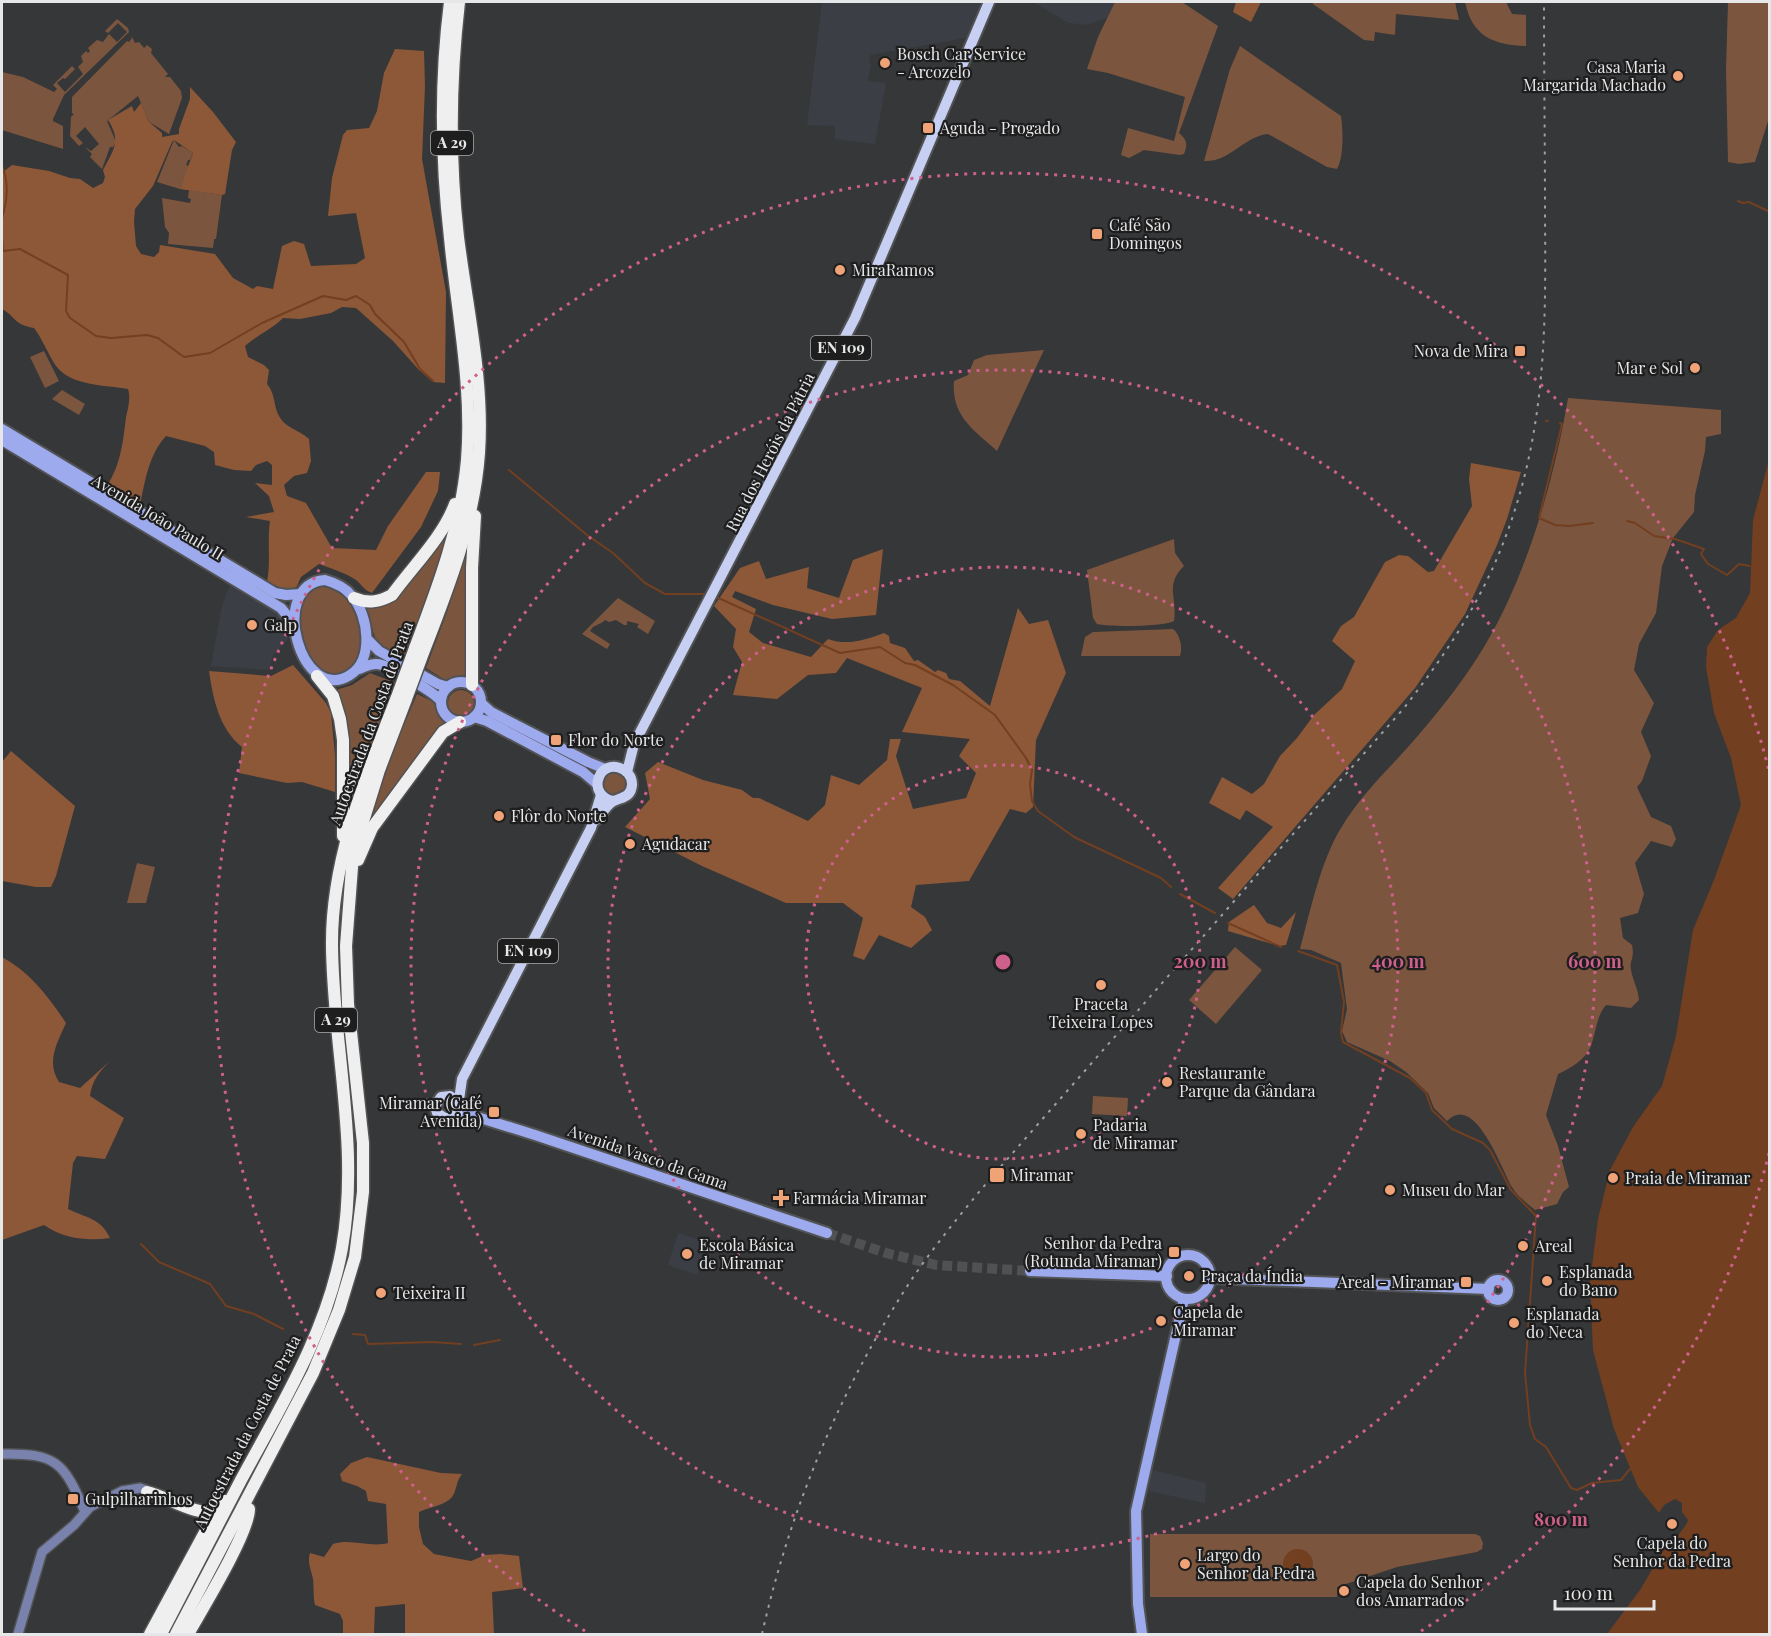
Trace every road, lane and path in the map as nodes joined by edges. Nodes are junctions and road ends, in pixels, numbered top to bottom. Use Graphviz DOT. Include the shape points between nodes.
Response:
graph roads {
  1 [pos="450,2"];
  2 [pos="459,2"];
  3 [pos="989,2"];
  4 [pos="2,429"];
  5 [pos="2,440"];
  6 [pos="467,459"];
  7 [pos="475,487"];
  8 [pos="301,594"];
  9 [pos="354,598"];
  10 [pos="294,624"];
  11 [pos="368,640"];
  12 [pos="419,651"];
  13 [pos="359,669"];
  14 [pos="317,676"];
  15 [pos="472,686"];
  16 [pos="448,687"];
  17 [pos="401,698"];
  18 [pos="441,701"];
  19 [pos="481,703"];
  20 [pos="474,717"];
  21 [pos="460,722"];
  22 [pos="634,744"];
  23 [pos="610,768"];
  24 [pos="627,772"];
  25 [pos="597,784"];
  26 [pos="601,795"];
  27 [pos="613,801"];
  28 [pos="594,822"];
  29 [pos="345,847"];
  30 [pos="352,872"];
  31 [pos="462,1079"];
  32 [pos="447,1095"];
  33 [pos="458,1106"];
  34 [pos="827,1233"];
  35 [pos="1030,1271"];
  36 [pos="1167,1276"];
  37 [pos="1210,1278"];
  38 [pos="1489,1289"];
  39 [pos="1184,1299"];
  40 [pos="2,1454"];
  41 [pos="140,1494"];
  42 [pos="233,1495"];
  43 [pos="193,1509"];
  44 [pos="84,1512"];
  45 [pos="216,1512"];
  46 [pos="209,1530"];
  47 [pos="194,1564"];
  48 [pos="214,1575"];
  49 [pos="18,1635"];
  50 [pos="150,1635"];
  51 [pos="161,1635"];
  52 [pos="176,1635"];
  53 [pos="188,1635"];
  54 [pos="1142,1635"];
  1 -- 6 [label="highway, Autoestrada da Costa de Prata / A 29" via="443,90 444,171 467,383"];
  2 -- 7 [label="highway, Autoestrada da Costa de Prata / A 29" via="451,103 452,170 479,382 480,437"];
  3 -- 22 [label="main road, Rua dos Heróis da Pátria / EN 109" via="855,318"];
  4 -- 8 [label="main road, Avenida João Paulo II" via="275,593"];
  5 -- 10 [label="main road, Avenida João Paulo II" via="281,608"];
  6 -- 9 [label="highway" via="451,515 392,595 368,602"];
  6 -- 12 [label="highway, Autoestrada da Costa de Prata / A 29" via="462,506"];
  7 -- 12 [label="highway, Autoestrada da Costa de Prata / A 29" via="455,571"];
  7 -- 15 [label="highway"];
  8 -- 9 [label="main road" via="312,582 325,580 343,587"];
  8 -- 10 [label="main road, Avenida João Paulo II"];
  9 -- 11 [label="main road"];
  10 -- 14 [label="main road, Avenida João Paulo II" via="302,652"];
  11 -- 13 [label="main road"];
  11 -- 16 [label="main road" via="379,651"];
  12 -- 17 [label="highway, Autoestrada da Costa de Prata / A 29, bridge"];
  13 -- 14 [label="main road" via="344,679"];
  13 -- 18 [label="main road" via="381,664"];
  14 -- 29 [label="highway" via="333,696 340,719"];
  15 -- 16 [label="main road" via="462,682"];
  15 -- 19 [label="main road"];
  16 -- 18 [label="main road"];
  17 -- 29 [label="highway, Autoestrada da Costa de Prata / A 29" via="370,767"];
  17 -- 30 [label="highway, Autoestrada da Costa de Prata / A 29" via="362,819"];
  18 -- 21 [label="main road" via="446,715"];
  19 -- 20 [label="main road"];
  19 -- 23 [label="main road" via="588,762"];
  20 -- 21 [label="main road"];
  20 -- 25 [label="main road" via="583,772"];
  21 -- 30 [label="highway" via="443,732 372,828"];
  22 -- 23 [label="main road, Rua dos Heróis da Pátria / EN 109"];
  22 -- 24 [label="main road, Rua dos Heróis da Pátria / EN 109"];
  23 -- 24 [label="main road"];
  23 -- 25 [label="main road, Rua dos Heróis da Pátria / EN 109" via="601,773"];
  24 -- 27 [label="main road, Rua dos Heróis da Pátria / EN 109" via="631,790 627,796"];
  25 -- 26 [label="main road"];
  26 -- 27 [label="main road"];
  26 -- 28 [label="main road, Rua dos Heróis da Pátria / EN 109"];
  27 -- 28 [label="main road, Rua dos Heróis da Pátria / EN 109"];
  28 -- 31 [label="main road, Rua dos Heróis da Pátria / EN 109"];
  29 -- 42 [label="highway, Autoestrada da Costa de Prata / A 29" via="333,908 332,945 349,1141 349,1194 341,1249 326,1305 303,1364"];
  30 -- 48 [label="highway, Autoestrada da Costa de Prata / A 29" via="346,946 348,1004 363,1143 363,1192 355,1257 313,1373 249,1498 249,1515"];
  31 -- 32 [label="main road, Rua dos Heróis da Pátria / EN 109"];
  31 -- 33 [label="main road, Rua dos Heróis da Pátria / EN 109"];
  32 -- 33 [label="main road, Avenida Vasco da Gama"];
  32 -- 33 [label="main road, Avenida Vasco da Gama / EN 109" via="436,1102 437,1113 448,1118 454,1116"];
  33 -- 34 [label="main road, Avenida Vasco da Gama"];
  35 -- 36 [label="main road"];
  36 -- 37 [label="main road" via="1171,1264 1187,1255 1206,1264"];
  36 -- 39 [label="main road" via="1169,1288"];
  37 -- 38 [label="main road"];
  37 -- 39 [label="main road" via="1204,1292"];
  39 -- 54 [label="main road" via="1136,1511"];
  40 -- 44 [label="street" via="46,1457 61,1467 76,1488"];
  41 -- 43 [label="highway" via="162,1496"];
  41 -- 44 [label="street" via="122,1491"];
  42 -- 45 [label="highway, A 29"];
  42 -- 46 [label="highway, Autoestrada da Costa de Prata / A 29"];
  43 -- 45 [label="highway"];
  43 -- 46 [label="highway"];
  44 -- 49 [label="street" via="42,1552"];
  45 -- 46 [label="highway, A 29"];
  46 -- 47 [label="highway, A 29"];
  47 -- 50 [label="highway, A 29"];
  47 -- 51 [label="highway, A 29"];
  48 -- 52 [label="highway, Autoestrada da Costa de Prata / A 29"];
  48 -- 53 [label="highway, A 29"];
}
